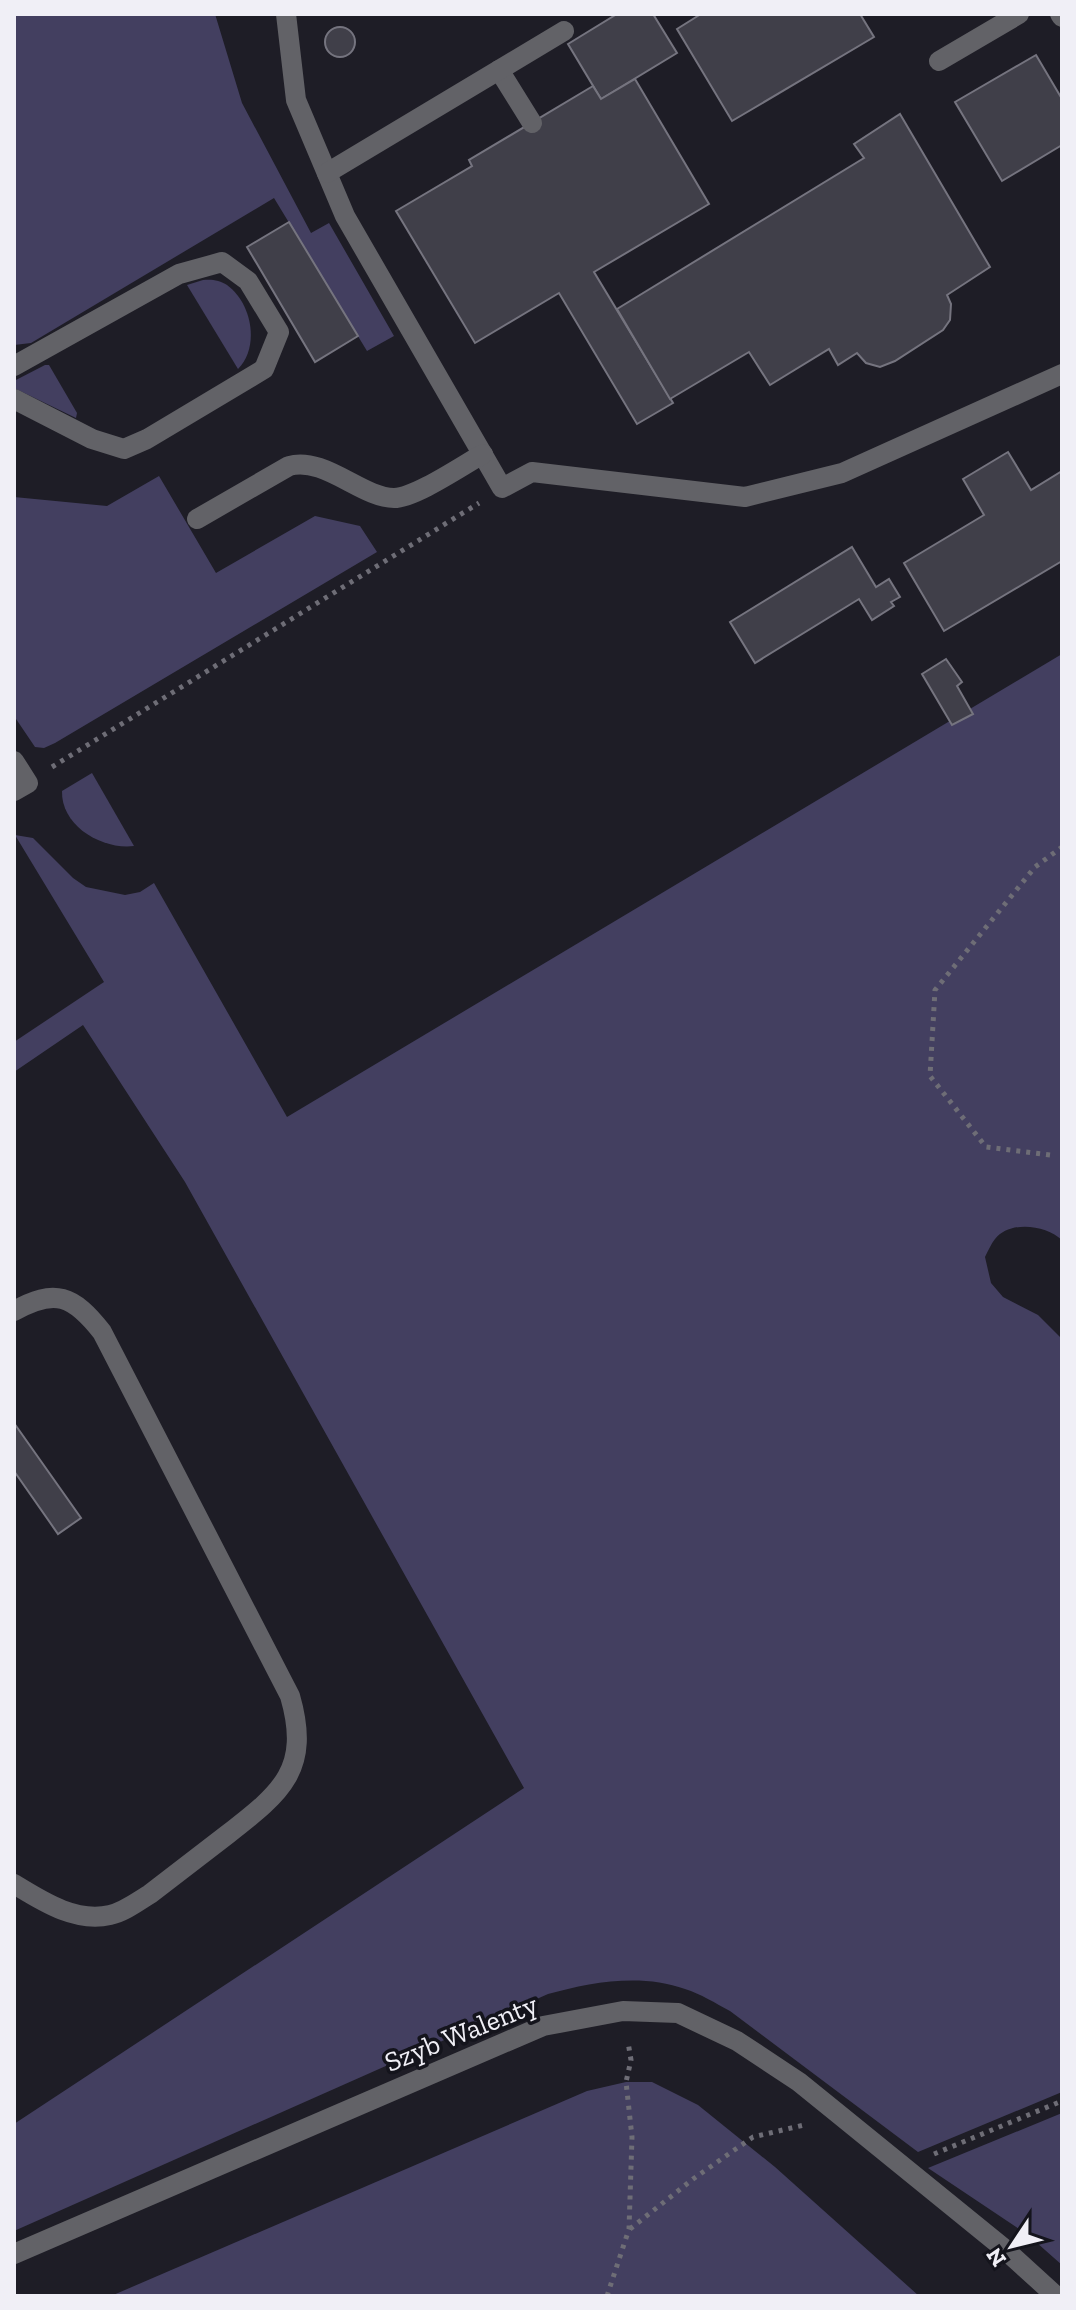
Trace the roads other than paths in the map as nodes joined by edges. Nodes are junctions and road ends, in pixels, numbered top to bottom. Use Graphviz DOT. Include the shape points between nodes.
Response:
graph roads {
  1 [pos="286,14"];
  2 [pos="1019,14"];
  3 [pos="564,31"];
  4 [pos="939,61"];
  5 [pos="499,70"];
  6 [pos="532,123"];
  7 [pos="327,173"];
  8 [pos="14,366"];
  9 [pos="1062,374"];
  10 [pos="14,399"];
  11 [pos="483,454"];
  12 [pos="197,519"];
  13 [pos="14,761"];
  14 [pos="21,787"];
  15 [pos="14,1311"];
  16 [pos="14,1884"];
  17 [pos="14,2254"];
  18 [pos="1056,2296"];
  1 -- 7 [label="street" via="296,100"];
  2 -- 4 [label="street"];
  3 -- 5 [label="street"];
  5 -- 6 [label="street"];
  5 -- 7 [label="street"];
  7 -- 11 [label="street" via="345,216"];
  8 -- 10 [label="street" via="179,274 222,262 248,281 279,332 264,369 124,449 92,439"];
  9 -- 11 [label="street" via="842,473 745,497 532,472 502,488"];
  11 -- 12 [label="street" via="408,496 393,498 299,463"];
  13 -- 14 [label="street"];
  15 -- 16 [label="street" via="48,1296 71,1302 102,1332 290,1696 298,1723 290,1769 268,1802 129,1907 103,1916 69,1913"];
  17 -- 18 [label="street, Szyb Walenty" via="543,2026 623,2011 678,2013 737,2041 799,2082"];
}
